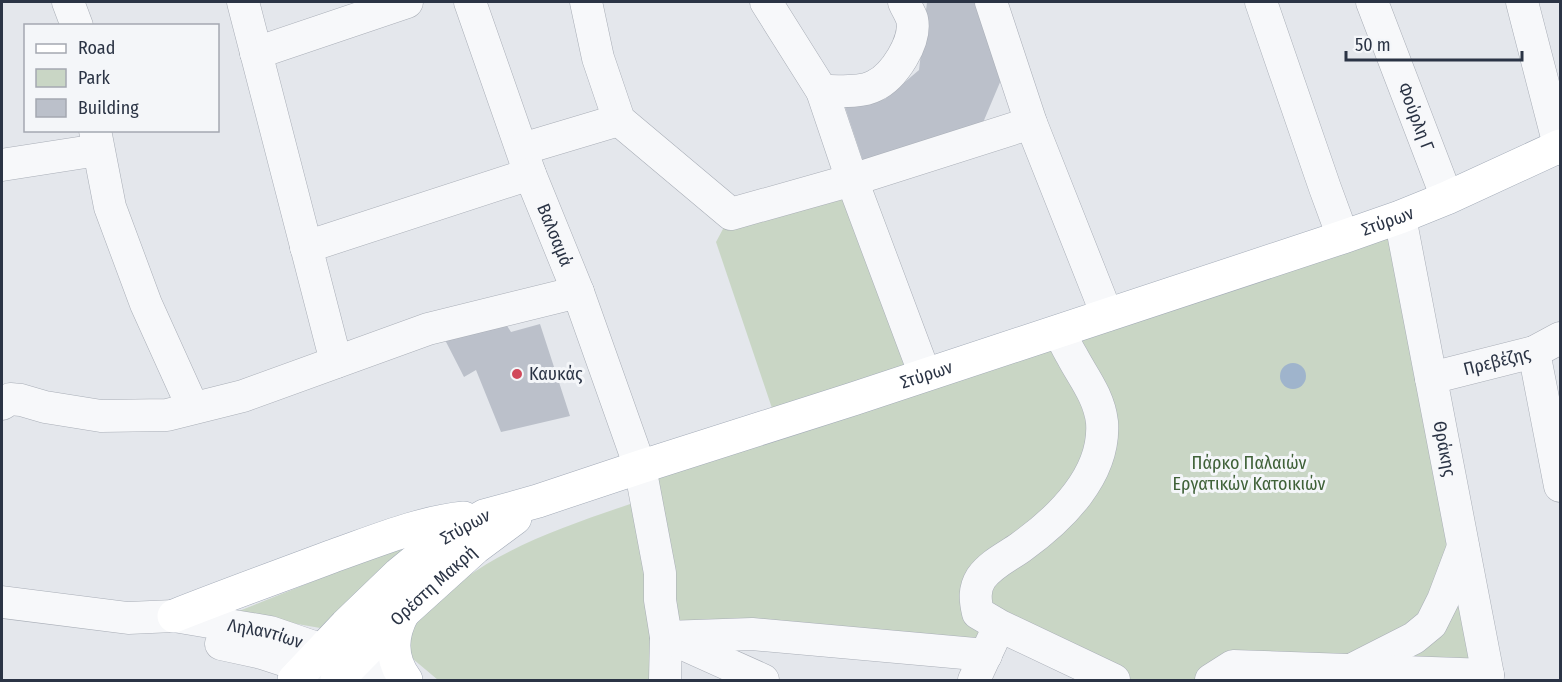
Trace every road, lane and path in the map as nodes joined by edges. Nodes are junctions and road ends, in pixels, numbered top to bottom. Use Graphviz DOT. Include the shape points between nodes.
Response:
graph roads {
  1 [pos="68,2"];
  2 [pos="243,2"];
  3 [pos="407,2"];
  4 [pos="470,2"];
  5 [pos="586,2"];
  6 [pos="766,2"];
  7 [pos="904,2"];
  8 [pos="991,2"];
  9 [pos="1261,2"];
  10 [pos="1372,2"];
  11 [pos="1522,2"];
  12 [pos="75,24"];
  13 [pos="256,53"];
  14 [pos="822,91"];
  15 [pos="619,120"];
  16 [pos="1031,123"];
  17 [pos="97,140"];
  18 [pos="1560,147"];
  19 [pos="526,162"];
  20 [pos="2,165"];
  21 [pos="852,180"];
  22 [pos="1448,198"];
  23 [pos="1400,217"];
  24 [pos="1343,237"];
  25 [pos="306,247"];
  26 [pos="578,292"];
  27 [pos="1107,315"];
  28 [pos="1059,331"];
  29 [pos="1547,345"];
  30 [pos="336,362"];
  31 [pos="925,375"];
  32 [pos="1431,378"];
  33 [pos="2,404"];
  34 [pos="193,408"];
  35 [pos="1557,450"];
  36 [pos="640,467"];
  37 [pos="1560,486"];
  38 [pos="538,501"];
  39 [pos="484,516"];
  40 [pos="1463,547"];
  41 [pos="2,602"];
  42 [pos="404,612"];
  43 [pos="174,616"];
  44 [pos="128,618"];
  45 [pos="1000,626"];
  46 [pos="666,636"];
  47 [pos="307,666"];
  48 [pos="980,668"];
  49 [pos="1351,670"];
  50 [pos="342,676"];
  51 [pos="1487,678"];
  52 [pos="396,681"];
  53 [pos="406,681"];
  54 [pos="665,681"];
  55 [pos="763,681"];
  56 [pos="1114,681"];
  57 [pos="1211,681"];
  1 -- 12 [label="street"];
  2 -- 13 [label="street"];
  3 -- 13 [label="street"];
  4 -- 19 [label="street, Βαλσαμά"];
  5 -- 15 [label="street" via="598,58"];
  6 -- 14 [label="street"];
  7 -- 14 [label="street" via="912,20 910,40 894,71 873,87"];
  8 -- 16 [label="street"];
  9 -- 24 [label="street"];
  10 -- 22 [label="street, Φούρλη Γ"];
  11 -- 18 [label="street"];
  13 -- 25 [label="street"];
  14 -- 21 [label="street"];
  15 -- 19 [label="street"];
  15 -- 21 [label="street" via="731,214"];
  16 -- 21 [label="street"];
  16 -- 27 [label="street"];
  17 -- 20 [label="street"];
  17 -- 34 [label="street" via="110,207 146,304"];
  18 -- 22 [label="main road, Στύρων"];
  19 -- 25 [label="street"];
  19 -- 26 [label="street, Βαλσαμά"];
  21 -- 31 [label="street"];
  22 -- 23 [label="main road, Στύρων"];
  23 -- 24 [label="main road, Στύρων"];
  23 -- 32 [label="street, Θράκης"];
  24 -- 27 [label="main road, Στύρων"];
  25 -- 30 [label="street"];
  26 -- 30 [label="street" via="428,329"];
  26 -- 36 [label="street, Βαλσαμά"];
  27 -- 28 [label="main road, Στύρων"];
  28 -- 31 [label="main road, Στύρων"];
  28 -- 45 [label="street" via="1094,391 1102,421 1100,445 1091,471 1056,519 994,564 978,584 978,613"];
  29 -- 32 [label="street, Πρεβέζης"];
  29 -- 35 [label="street"];
  30 -- 34 [label="street" via="243,396"];
  31 -- 36 [label="main road, Στύρων"];
  32 -- 40 [label="street, Θράκης"];
  33 -- 34 [label="street" via="10,399 21,400 101,416 167,415"];
  35 -- 37 [label="street"];
  36 -- 38 [label="main road, Στύρων"];
  36 -- 46 [label="street, Βαλσαμά" via="660,573"];
  38 -- 39 [label="main road, Στύρων"];
  38 -- 42 [label="main road, Ορέστη Μακρή" via="495,532"];
  39 -- 43 [label="main road" via="443,520 405,530"];
  39 -- 47 [label="main road, Στύρων" via="438,542 399,574"];
  40 -- 49 [label="street" via="1431,624 1414,638"];
  40 -- 51 [label="street, Θράκης"];
  41 -- 44 [label="street, Ληλαντίων"];
  42 -- 50 [label="main road, Ορέστη Μακρή"];
  42 -- 53 [label="main road" via="393,648"];
  43 -- 44 [label="street, Ληλαντίων"];
  43 -- 47 [label="street, Ληλαντίων" via="270,632"];
  44 -- 47 [label="street, Ληλαντίων" via="170,635 238,647"];
  45 -- 48 [label="street"];
  45 -- 56 [label="street"];
  46 -- 48 [label="street" via="752,634"];
  46 -- 54 [label="street, Βαλσαμά"];
  46 -- 55 [label="street"];
  47 -- 50 [label="street, Ληλαντίων"];
  49 -- 51 [label="street"];
  49 -- 57 [label="street" via="1233,666"];
  50 -- 52 [label="street, Ληλαντίων"];
}
